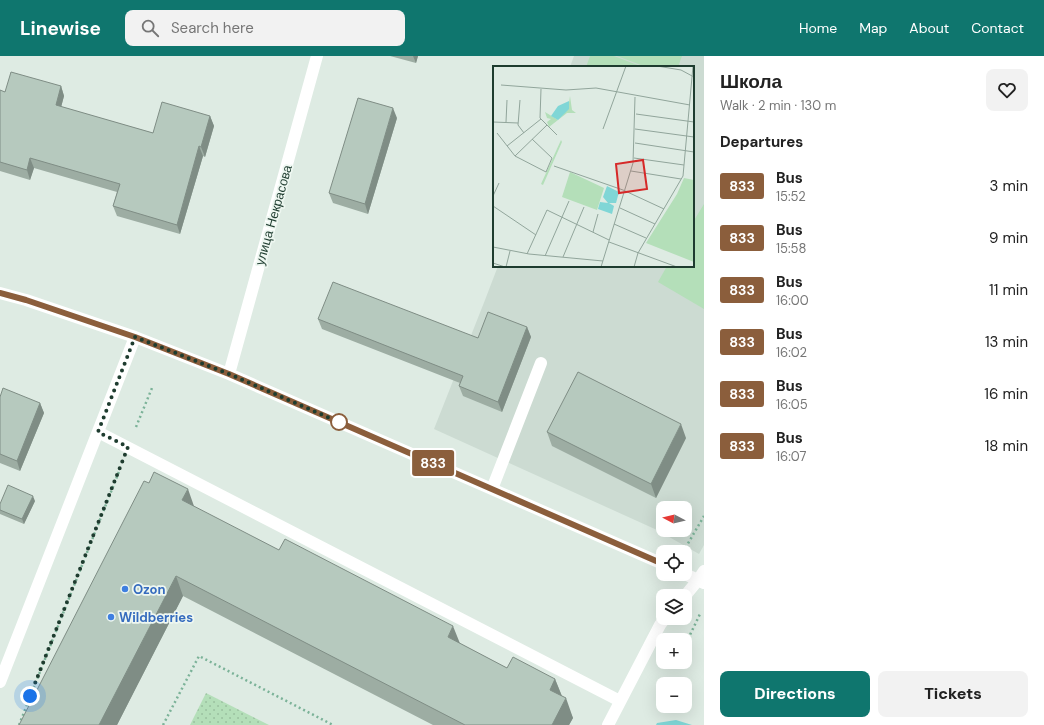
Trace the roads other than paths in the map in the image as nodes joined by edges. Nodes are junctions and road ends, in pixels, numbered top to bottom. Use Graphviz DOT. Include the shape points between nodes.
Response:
graph roads {
  1 [pos="317,56"];
  2 [pos="0,293"];
  3 [pos="135,337"];
  4 [pos="541,363"];
  5 [pos="229,374"];
  6 [pos="98,432"];
  7 [pos="492,489"];
  8 [pos="656,561"];
  9 [pos="692,576"];
  10 [pos="702,578"];
  11 [pos="692,589"];
  12 [pos="659,625"];
  13 [pos="0,682"];
  14 [pos="620,701"];
  15 [pos="608,725"];
  1 -- 5 [label="street, улица Некрасова"];
  2 -- 3 [label="street"];
  3 -- 5 [label="street"];
  3 -- 6 [label="street"];
  4 -- 7 [label="street"];
  5 -- 7 [label="street"];
  6 -- 13 [label="street"];
  6 -- 14 [label="street"];
  7 -- 8 [label="street"];
  9 -- 10 [label="street"];
  10 -- 11 [label="street"];
  12 -- 14 [label="street"];
  14 -- 15 [label="street"];
}
